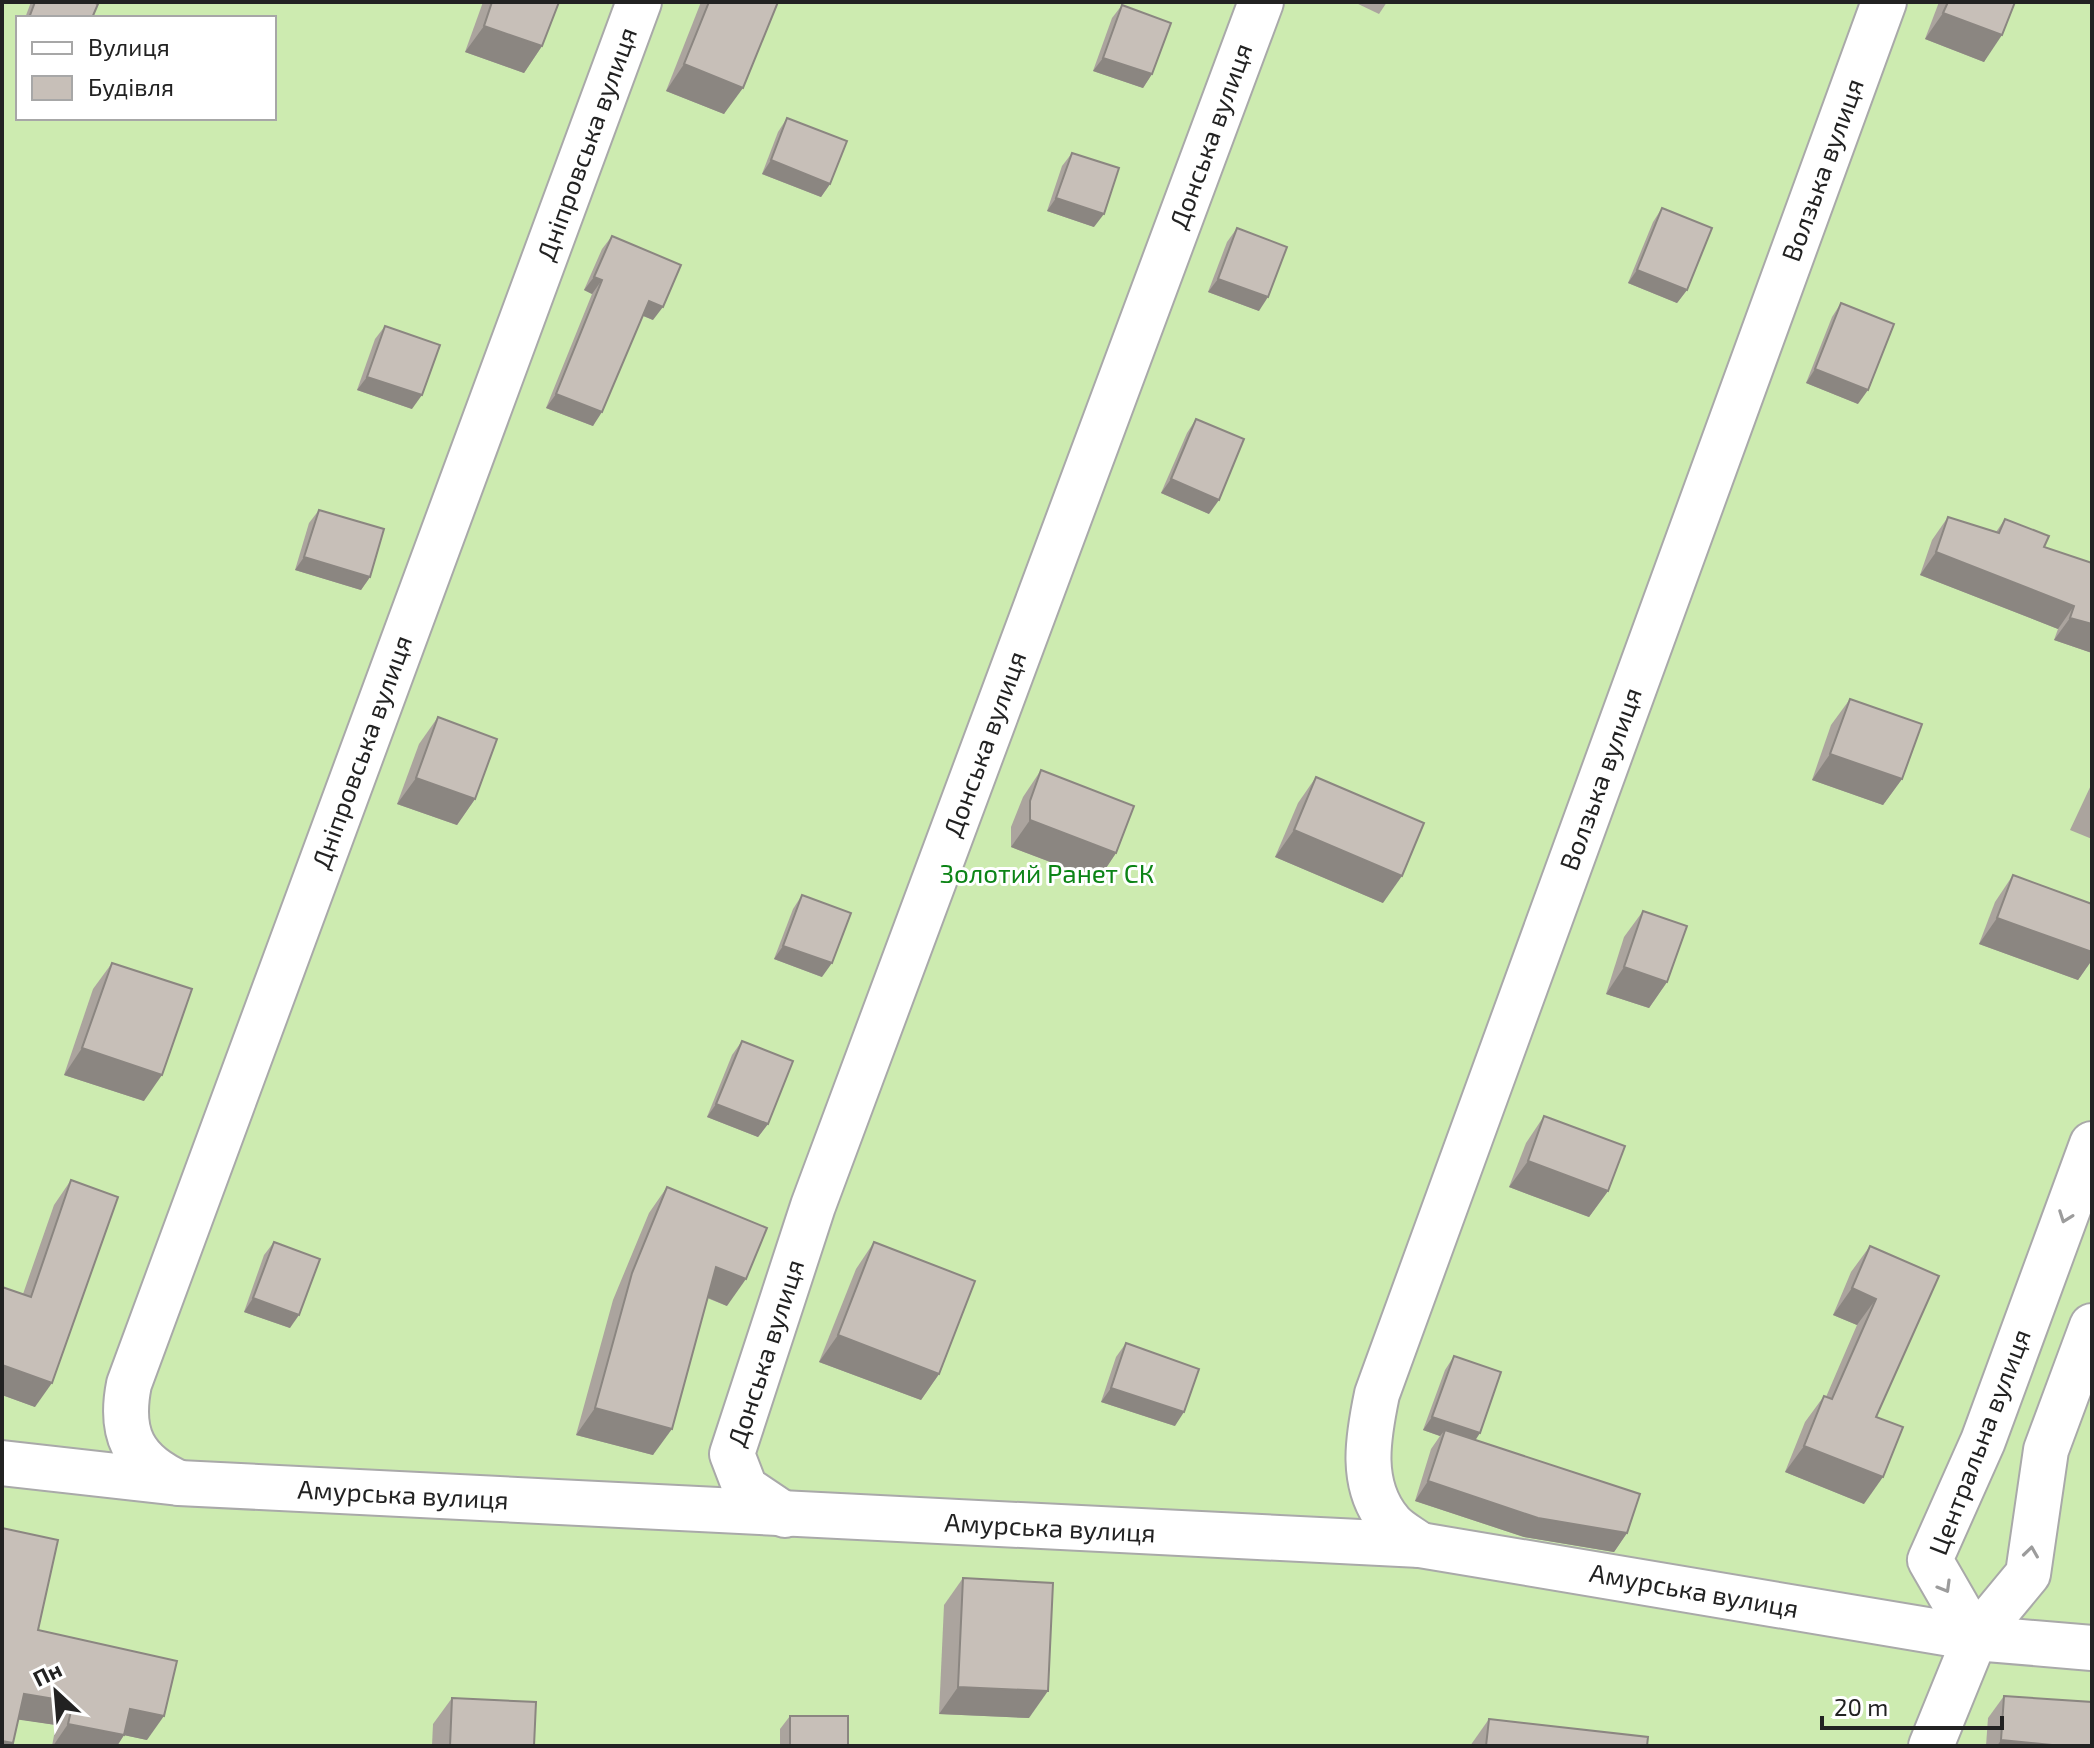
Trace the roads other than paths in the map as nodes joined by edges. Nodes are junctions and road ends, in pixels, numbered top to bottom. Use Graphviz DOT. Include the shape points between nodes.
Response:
graph roads {
  1 [pos="639,2"];
  2 [pos="1261,2"];
  3 [pos="1884,2"];
  4 [pos="2092,1144"];
  5 [pos="2092,1326"];
  6 [pos="2,1463"];
  7 [pos="179,1483"];
  8 [pos="785,1515"];
  9 [pos="1420,1545"];
  10 [pos="1975,1638"];
  11 [pos="2092,1648"];
  12 [pos="1931,1746"];
  1 -- 7 [label="street, Дніпровська вулиця" via="129,1384 124,1408 133,1444 157,1473"];
  2 -- 8 [label="street, Донська вулиця" via="819,1191 732,1454 745,1488"];
  3 -- 9 [label="street, Волзька вулиця" via="1377,1394 1367,1440 1370,1485 1390,1522"];
  4 -- 10 [label="street, Центральна вулиця, one-way" via="1983,1441 1930,1560"];
  10 -- 5 [label="street, one-way" via="2028,1574 2046,1450"];
  6 -- 7 [label="street, Амурська вулиця"];
  7 -- 8 [label="street, Амурська вулиця"];
  8 -- 9 [label="street, Амурська вулиця"];
  9 -- 10 [label="street, Амурська вулиця"];
  10 -- 11 [label="street, Амурська вулиця"];
  10 -- 12 [label="street"];
}
